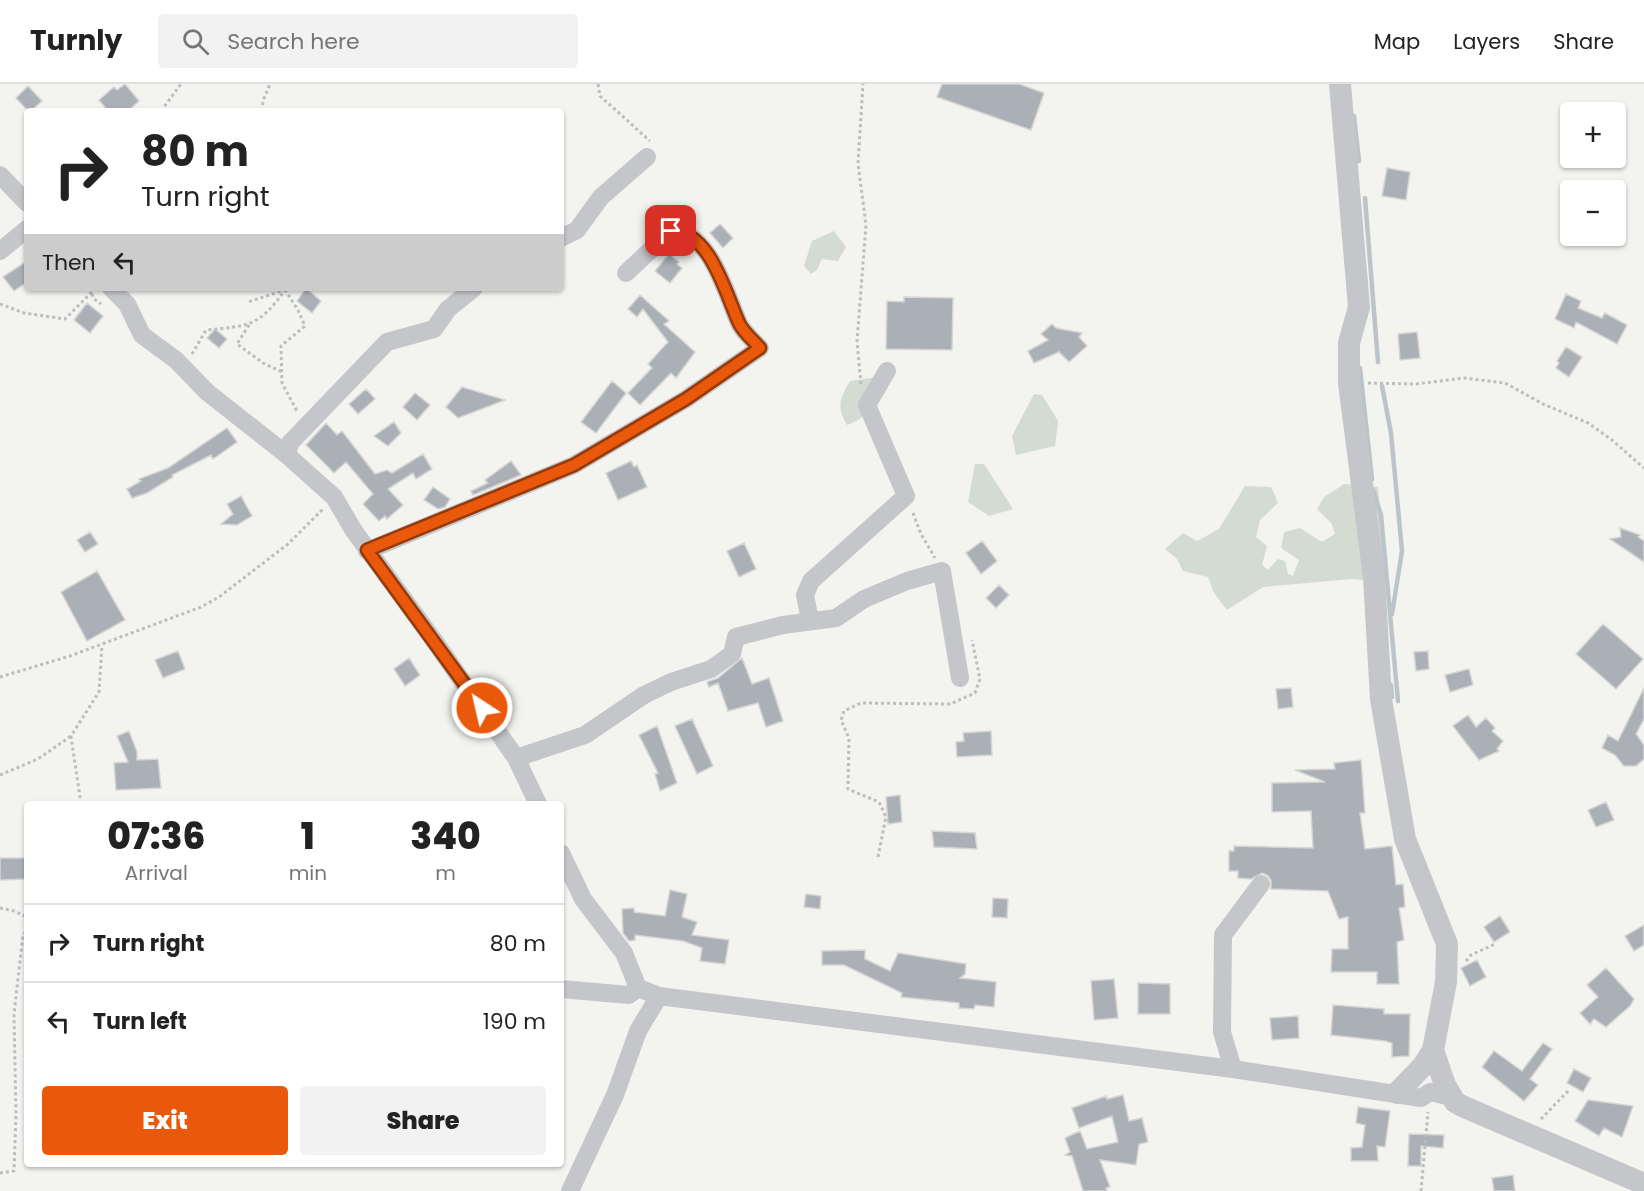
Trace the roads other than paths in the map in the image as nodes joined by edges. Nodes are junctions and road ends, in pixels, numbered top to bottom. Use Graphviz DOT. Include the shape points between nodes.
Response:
graph roads {
  1 [pos="1340,84"];
  2 [pos="647,157"];
  3 [pos="0,175"];
  4 [pos="24,200"];
  5 [pos="24,231"];
  6 [pos="564,236"];
  7 [pos="0,251"];
  8 [pos="626,273"];
  9 [pos="114,291"];
  10 [pos="470,291"];
  11 [pos="887,371"];
  12 [pos="287,455"];
  13 [pos="367,550"];
  14 [pos="810,620"];
  15 [pos="960,678"];
  16 [pos="516,758"];
  17 [pos="537,801"];
  18 [pos="564,859"];
  19 [pos="1261,884"];
  20 [pos="638,988"];
  21 [pos="564,989"];
  22 [pos="659,996"];
  23 [pos="1433,1050"];
  24 [pos="1233,1069"];
  25 [pos="1397,1093"];
  26 [pos="1441,1094"];
  27 [pos="1644,1184"];
  28 [pos="570,1191"];
  1 -- 23 [label="street" via="1359,307 1349,343 1349,383 1374,577 1381,699 1405,839 1447,944 1446,982"];
  2 -- 6 [label="street" via="601,197 577,230"];
  3 -- 4 [label="street"];
  5 -- 7 [label="street"];
  8 -- 13 [label="street" via="671,231 681,231 696,241 724,282 740,325 760,348 686,399 574,465"];
  9 -- 12 [label="street" via="127,304 142,335"];
  10 -- 12 [label="street" via="448,309 434,329 387,342 290,443"];
  11 -- 14 [label="street" via="867,405 906,495 811,581 805,595"];
  12 -- 13 [label="street" via="334,497"];
  13 -- 16 [label="street"];
  14 -- 15 [label="street" via="836,618 864,599 942,570"];
  14 -- 16 [label="street" via="736,637 732,654 711,669 644,695 585,735"];
  16 -- 17 [label="street"];
  18 -- 20 [label="street" via="583,899 624,953"];
  19 -- 24 [label="street" via="1223,935 1222,1032"];
  20 -- 21 [label="street" via="629,995"];
  20 -- 22 [label="street"];
  22 -- 24 [label="street"];
  22 -- 28 [label="street" via="638,1031 615,1095"];
  23 -- 25 [label="street"];
  23 -- 26 [label="street"];
  24 -- 25 [label="street"];
  25 -- 26 [label="street" via="1421,1098"];
  26 -- 27 [label="street" via="1467,1110"];
}
